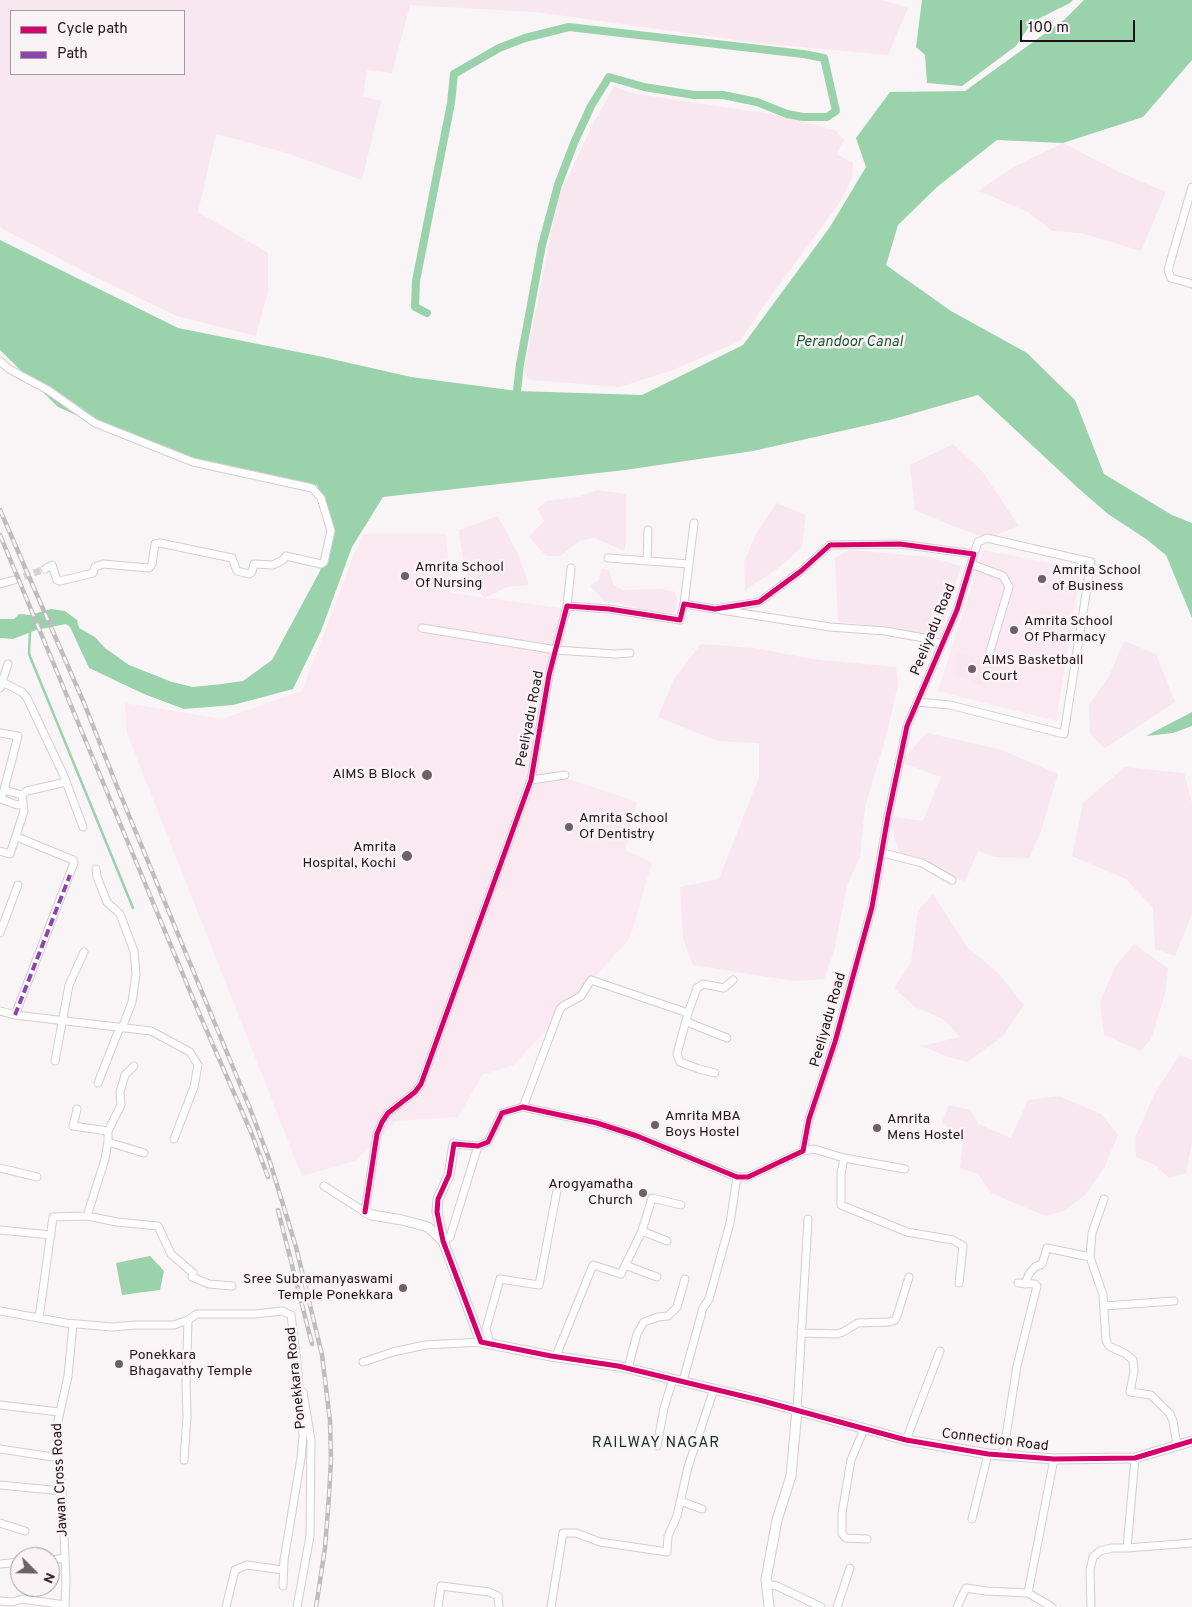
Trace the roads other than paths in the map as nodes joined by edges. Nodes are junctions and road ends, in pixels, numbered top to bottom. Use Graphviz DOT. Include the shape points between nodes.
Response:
graph roads {
  1 [pos="1192,186"];
  2 [pos="1192,284"];
  3 [pos="0,361"];
  4 [pos="694,522"];
  5 [pos="648,530"];
  6 [pos="974,554"];
  7 [pos="608,558"];
  8 [pos="647,561"];
  9 [pos="689,564"];
  10 [pos="971,564"];
  11 [pos="571,568"];
  12 [pos="45,569"];
  13 [pos="14,580"];
  14 [pos="0,584"];
  15 [pos="684,604"];
  16 [pos="567,606"];
  17 [pos="715,609"];
  18 [pos="422,628"];
  19 [pos="942,644"];
  20 [pos="556,650"];
  21 [pos="990,651"];
  22 [pos="630,652"];
  23 [pos="8,664"];
  24 [pos="1,685"];
  25 [pos="917,702"];
  26 [pos="0,733"];
  27 [pos="565,775"];
  28 [pos="531,780"];
  29 [pos="66,782"];
  30 [pos="4,790"];
  31 [pos="22,795"];
  32 [pos="23,804"];
  33 [pos="83,827"];
  34 [pos="17,837"];
  35 [pos="0,851"];
  36 [pos="883,853"];
  37 [pos="96,869"];
  38 [pos="952,880"];
  39 [pos="18,885"];
  40 [pos="0,933"];
  41 [pos="84,952"];
  42 [pos="733,980"];
  43 [pos="0,1011"];
  44 [pos="688,1013"];
  45 [pos="15,1015"];
  46 [pos="61,1020"];
  47 [pos="686,1022"];
  48 [pos="121,1027"];
  49 [pos="727,1038"];
  50 [pos="55,1061"];
  51 [pos="134,1066"];
  52 [pos="716,1073"];
  53 [pos="98,1083"];
  54 [pos="523,1107"];
  55 [pos="77,1109"];
  56 [pos="108,1131"];
  57 [pos="174,1139"];
  58 [pos="108,1142"];
  59 [pos="454,1144"];
  60 [pos="478,1146"];
  61 [pos="803,1151"];
  62 [pos="144,1153"];
  63 [pos="844,1158"];
  64 [pos="0,1168"];
  65 [pos="905,1169"];
  66 [pos="37,1177"];
  67 [pos="737,1177"];
  68 [pos="324,1186"];
  69 [pos="558,1186"];
  70 [pos="1104,1199"];
  71 [pos="681,1205"];
  72 [pos="365,1212"];
  73 [pos="87,1216"];
  74 [pos="808,1219"];
  75 [pos="0,1230"];
  76 [pos="642,1231"];
  77 [pos="51,1236"];
  78 [pos="443,1241"];
  79 [pos="667,1241"];
  80 [pos="1090,1257"];
  81 [pos="625,1265"];
  82 [pos="657,1277"];
  83 [pos="910,1278"];
  84 [pos="685,1279"];
  85 [pos="959,1284"];
  86 [pos="232,1286"];
  87 [pos="1174,1301"];
  88 [pos="1104,1306"];
  89 [pos="0,1311"];
  90 [pos="39,1318"];
  91 [pos="188,1320"];
  92 [pos="73,1324"];
  93 [pos="801,1333"];
  94 [pos="480,1342"];
  95 [pos="490,1343"];
  96 [pos="940,1351"];
  97 [pos="556,1356"];
  98 [pos="297,1362"];
  99 [pos="363,1362"];
  100 [pos="628,1368"];
  101 [pos="673,1379"];
  102 [pos="683,1381"];
  103 [pos="714,1389"];
  104 [pos="0,1405"];
  105 [pos="797,1410"];
  106 [pos="59,1412"];
  107 [pos="864,1429"];
  108 [pos="906,1440"];
  109 [pos="1192,1441"];
  110 [pos="1177,1445"];
  111 [pos="657,1446"];
  112 [pos="0,1449"];
  113 [pos="988,1454"];
  114 [pos="1003,1455"];
  115 [pos="59,1458"];
  116 [pos="1135,1458"];
  117 [pos="1054,1459"];
  118 [pos="184,1460"];
  119 [pos="0,1485"];
  120 [pos="62,1492"];
  121 [pos="680,1501"];
  122 [pos="702,1509"];
  123 [pos="972,1519"];
  124 [pos="0,1523"];
  125 [pos="25,1531"];
  126 [pos="867,1539"];
  127 [pos="1192,1543"];
  128 [pos="1127,1548"];
  129 [pos="65,1558"];
  130 [pos="60,1559"];
  131 [pos="850,1568"];
  132 [pos="283,1570"];
  133 [pos="766,1584"];
  134 [pos="283,1586"];
  135 [pos="1028,1593"];
  136 [pos="0,1601"];
  137 [pos="65,1606"];
  138 [pos="226,1607"];
  139 [pos="297,1607"];
  140 [pos="438,1607"];
  141 [pos="499,1607"];
  142 [pos="551,1607"];
  143 [pos="768,1607"];
  144 [pos="821,1607"];
  145 [pos="837,1607"];
  146 [pos="958,1607"];
  147 [pos="1052,1607"];
  148 [pos="1091,1607"];
  1 -- 2 [label="street" via="1168,270 1171,278"];
  3 -- 12 [label="street" via="95,423 193,462 312,488 321,498 331,531 321,564 286,556 273,565 254,564 249,574 237,571 232,558 160,543 155,544 149,568 102,564 95,567 93,573 60,582 52,565"];
  4 -- 9 [label="street"];
  5 -- 8 [label="street"];
  6 -- 10 [label="street, Peeliyadu Road"];
  6 -- 17 [label="street" via="900,544 830,545 759,602"];
  6 -- 25 [label="street" via="978,542 987,538 1091,562 1064,734 950,705"];
  7 -- 8 [label="street"];
  8 -- 9 [label="street"];
  9 -- 15 [label="street"];
  10 -- 19 [label="street, Peeliyadu Road" via="957,610"];
  10 -- 21 [label="street" via="1003,576 1009,587"];
  11 -- 16 [label="street, Peeliyadu Road"];
  13 -- 14 [label="street"];
  15 -- 16 [label="street" via="680,620 609,608"];
  15 -- 17 [label="street"];
  16 -- 20 [label="street, Peeliyadu Road"];
  17 -- 19 [label="street" via="830,627 885,631"];
  18 -- 20 [label="street"];
  19 -- 25 [label="street, Peeliyadu Road"];
  20 -- 22 [label="street"];
  20 -- 28 [label="street, Peeliyadu Road"];
  23 -- 24 [label="street"];
  24 -- 29 [label="street" via="22,692 27,698"];
  25 -- 36 [label="street, Peeliyadu Road" via="907,726"];
  26 -- 30 [label="street" via="18,736"];
  27 -- 28 [label="street"];
  28 -- 72 [label="street, Peeliyadu Road" via="421,1084 388,1113 377,1134"];
  29 -- 31 [label="street"];
  29 -- 33 [label="street"];
  30 -- 31 [label="street"];
  30 -- 32 [label="street" via="1,799"];
  31 -- 32 [label="street"];
  32 -- 34 [label="street"];
  34 -- 35 [label="street" via="10,854"];
  34 -- 45 [label="street" via="74,863"];
  36 -- 38 [label="street" via="922,863"];
  36 -- 61 [label="street, Peeliyadu Road" via="872,907"];
  37 -- 48 [label="street" via="107,902 120,914 134,951 136,974 132,1002"];
  39 -- 40 [label="street"];
  41 -- 46 [label="street" via="70,985"];
  42 -- 44 [label="street" via="724,988 700,985"];
  43 -- 45 [label="street"];
  44 -- 47 [label="street"];
  44 -- 54 [label="street" via="591,980 581,996 560,1009"];
  45 -- 46 [label="street"];
  46 -- 48 [label="street"];
  46 -- 50 [label="street"];
  47 -- 49 [label="street"];
  47 -- 52 [label="street" via="678,1054 680,1062"];
  48 -- 53 [label="street"];
  48 -- 57 [label="street" via="151,1031 190,1052 198,1065 194,1087"];
  51 -- 56 [label="street" via="125,1075 120,1092 121,1105"];
  54 -- 60 [label="street" via="502,1113 488,1142"];
  54 -- 67 [label="street" via="597,1123 637,1136"];
  55 -- 56 [label="street" via="73,1126"];
  56 -- 58 [label="street"];
  58 -- 62 [label="street"];
  58 -- 73 [label="street"];
  59 -- 60 [label="street"];
  59 -- 78 [label="street" via="449,1175 438,1199 437,1212"];
  60 -- 78 [label="street" via="450,1237"];
  61 -- 63 [label="street" via="814,1149"];
  61 -- 67 [label="street" via="748,1177"];
  63 -- 65 [label="street"];
  63 -- 85 [label="street" via="840,1174 841,1205 907,1232 953,1240 963,1246"];
  64 -- 66 [label="street"];
  67 -- 102 [label="street" via="730,1224"];
  68 -- 72 [label="street"];
  69 -- 95 [label="street" via="539,1285 500,1279 486,1329"];
  70 -- 80 [label="street" via="1092,1233"];
  71 -- 76 [label="street" via="652,1198"];
  72 -- 78 [label="street" via="428,1227"];
  73 -- 77 [label="street" via="54,1218"];
  73 -- 86 [label="street" via="158,1226 171,1254 192,1275 209,1284"];
  74 -- 93 [label="street"];
  75 -- 77 [label="street"];
  76 -- 79 [label="street"];
  76 -- 81 [label="street"];
  77 -- 90 [label="street"];
  78 -- 94 [label="street"];
  80 -- 88 [label="street"];
  80 -- 114 [label="street" via="1047,1248 1042,1264 1021,1283 1037,1286 1017,1366"];
  81 -- 82 [label="street"];
  81 -- 97 [label="street" via="621,1274 593,1265"];
  83 -- 93 [label="street" via="895,1320 858,1323 837,1334"];
  84 -- 100 [label="street" via="677,1307 668,1316 644,1322 637,1334"];
  87 -- 88 [label="street"];
  88 -- 110 [label="street" via="1109,1346 1133,1360 1130,1392 1151,1395 1163,1406 1173,1421"];
  89 -- 90 [label="street, Ponekkara Road"];
  90 -- 92 [label="street, Ponekkara Road"];
  91 -- 92 [label="street, Ponekkara Road" via="168,1325 112,1327"];
  91 -- 98 [label="street, Ponekkara Road" via="197,1314 282,1311 291,1315"];
  91 -- 118 [label="street"];
  92 -- 106 [label="street, Jawan Cross Road" via="68,1376"];
  93 -- 105 [label="street"];
  94 -- 95 [label="street, Connection Road"];
  94 -- 99 [label="street" via="425,1345"];
  95 -- 97 [label="street, Connection Road"];
  96 -- 108 [label="street"];
  97 -- 100 [label="street, Connection Road"];
  98 -- 132 [label="street, Ponekkara Road" via="303,1436"];
  98 -- 139 [label="street" via="300,1364 311,1448 310,1536"];
  100 -- 101 [label="street, Connection Road"];
  101 -- 102 [label="street, Connection Road"];
  101 -- 111 [label="street"];
  102 -- 103 [label="street, Connection Road"];
  103 -- 105 [label="street, Connection Road"];
  103 -- 121 [label="street"];
  104 -- 106 [label="street"];
  105 -- 107 [label="street, Connection Road"];
  105 -- 133 [label="street" via="791,1476 777,1520"];
  106 -- 115 [label="street, Jawan Cross Road" via="56,1430"];
  107 -- 108 [label="street, Connection Road"];
  107 -- 126 [label="street" via="851,1460 842,1513 842,1534 846,1538"];
  108 -- 113 [label="street, Connection Road"];
  109 -- 110 [label="street, Connection Road"];
  110 -- 116 [label="street, Connection Road"];
  112 -- 115 [label="street"];
  113 -- 114 [label="street, Connection Road"];
  113 -- 123 [label="street"];
  114 -- 117 [label="street, Connection Road"];
  115 -- 120 [label="street, Jawan Cross Road"];
  116 -- 117 [label="street, Connection Road"];
  116 -- 128 [label="street"];
  117 -- 135 [label="street"];
  119 -- 120 [label="street"];
  120 -- 129 [label="street, Jawan Cross Road"];
  121 -- 122 [label="street"];
  121 -- 142 [label="street" via="668,1536 667,1552 600,1542 563,1532"];
  124 -- 125 [label="street"];
  127 -- 128 [label="street"];
  128 -- 148 [label="street" via="1100,1551 1093,1558 1090,1570"];
  129 -- 130 [label="street"];
  129 -- 137 [label="street, Jawan Cross Road"];
  131 -- 145 [label="street"];
  132 -- 134 [label="street, Ponekkara Road"];
  132 -- 138 [label="street" via="247,1565 235,1570"];
  133 -- 143 [label="street"];
  133 -- 144 [label="street"];
  135 -- 146 [label="street" via="966,1588"];
  135 -- 147 [label="street"];
  136 -- 137 [label="street" via="22,1599"];
  140 -- 141 [label="street" via="440,1586 489,1592 498,1596"];
}
